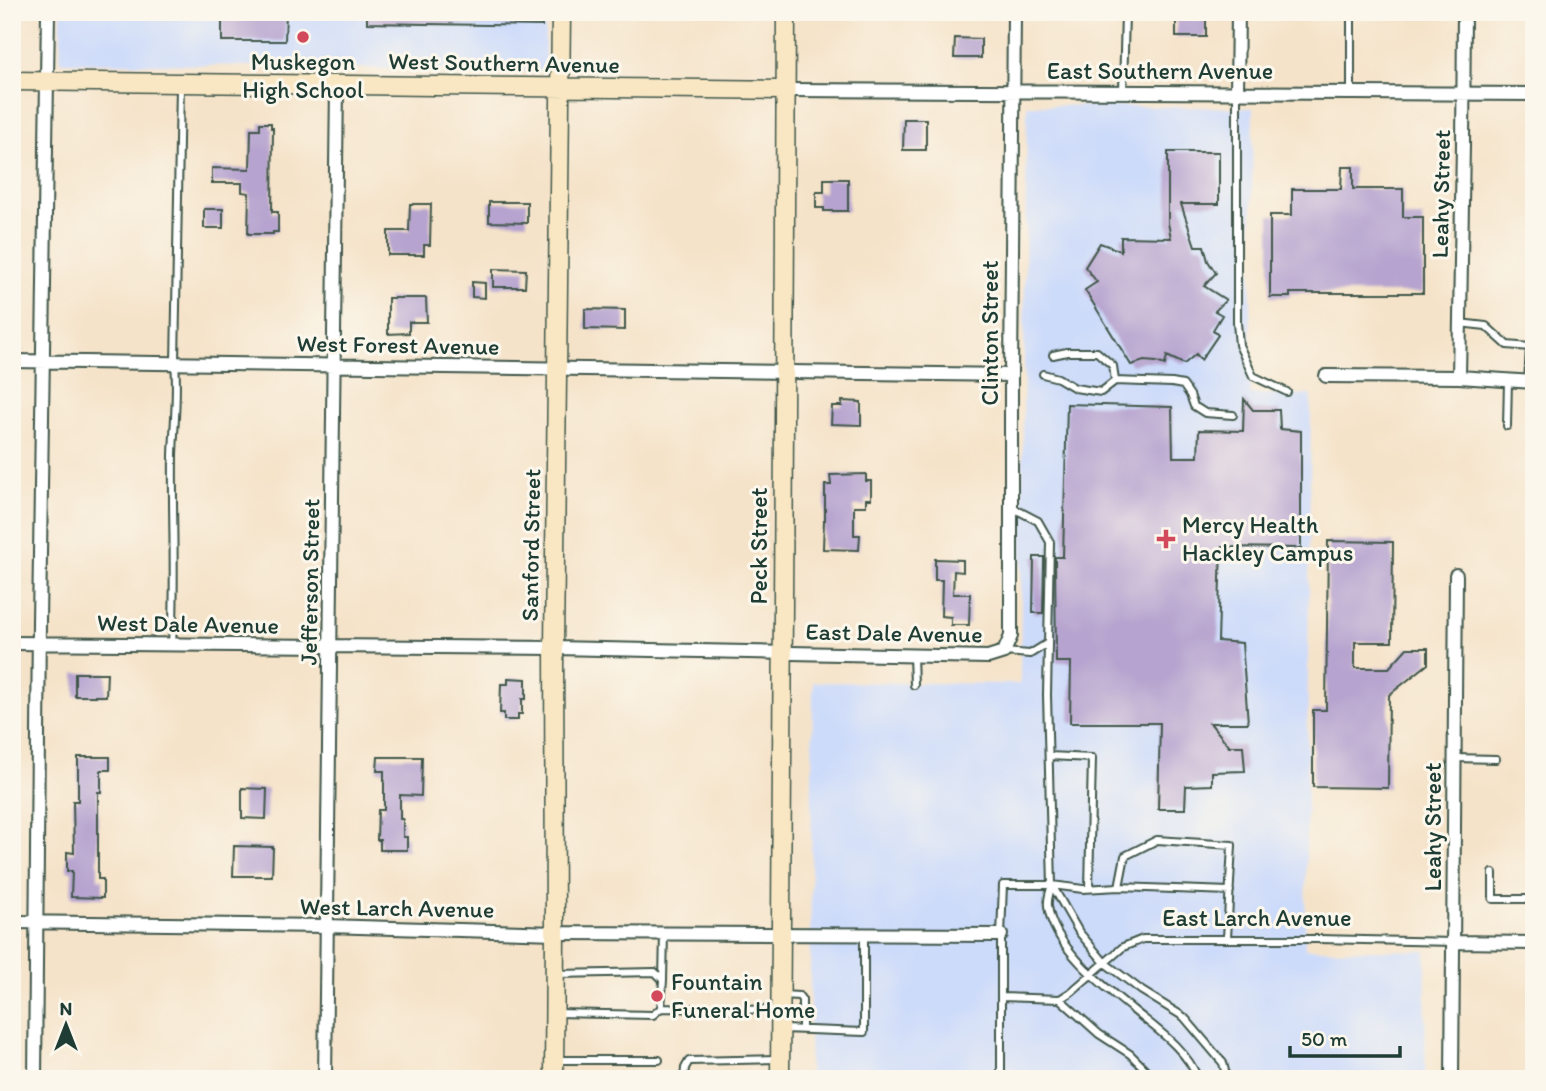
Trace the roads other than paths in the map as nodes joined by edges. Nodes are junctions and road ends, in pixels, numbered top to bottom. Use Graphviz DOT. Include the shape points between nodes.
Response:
graph roads {
  1 [pos="48,12"];
  2 [pos="561,12"];
  3 [pos="786,12"];
  4 [pos="1014,12"];
  5 [pos="1125,12"];
  6 [pos="1238,12"];
  7 [pos="1351,12"];
  8 [pos="1464,12"];
  9 [pos="12,81"];
  10 [pos="47,83"];
  11 [pos="180,84"];
  12 [pos="337,85"];
  13 [pos="560,88"];
  14 [pos="785,90"];
  15 [pos="1013,92"];
  16 [pos="1123,92"];
  17 [pos="1237,92"];
  18 [pos="1351,93"];
  19 [pos="1463,94"];
  20 [pos="1534,94"];
  21 [pos="1459,323"];
  22 [pos="1532,346"];
  23 [pos="1053,355"];
  24 [pos="12,360"];
  25 [pos="43,361"];
  26 [pos="175,363"];
  27 [pos="334,366"];
  28 [pos="557,368"];
  29 [pos="783,371"];
  30 [pos="1011,374"];
  31 [pos="1043,374"];
  32 [pos="1326,376"];
  33 [pos="1459,377"];
  34 [pos="1508,380"];
  35 [pos="1115,381"];
  36 [pos="1531,382"];
  37 [pos="1287,392"];
  38 [pos="1233,415"];
  39 [pos="1507,426"];
  40 [pos="1011,506"];
  41 [pos="1456,575"];
  42 [pos="12,643"];
  43 [pos="39,643"];
  44 [pos="1048,643"];
  45 [pos="172,644"];
  46 [pos="329,646"];
  47 [pos="554,648"];
  48 [pos="1004,652"];
  49 [pos="784,653"];
  50 [pos="914,655"];
  51 [pos="914,685"];
  52 [pos="1049,756"];
  53 [pos="1455,758"];
  54 [pos="1496,759"];
  55 [pos="1493,873"];
  56 [pos="1052,885"];
  57 [pos="1119,887"];
  58 [pos="1088,888"];
  59 [pos="1230,891"];
  60 [pos="1534,899"];
  61 [pos="12,922"];
  62 [pos="37,923"];
  63 [pos="326,926"];
  64 [pos="555,933"];
  65 [pos="664,933"];
  66 [pos="780,933"];
  67 [pos="864,934"];
  68 [pos="1001,935"];
  69 [pos="1227,938"];
  70 [pos="1454,942"];
  71 [pos="1534,943"];
  72 [pos="1105,962"];
  73 [pos="1091,973"];
  74 [pos="555,974"];
  75 [pos="663,980"];
  76 [pos="1001,997"];
  77 [pos="1060,999"];
  78 [pos="780,1002"];
  79 [pos="660,1008"];
  80 [pos="554,1013"];
  81 [pos="780,1028"];
  82 [pos="802,1029"];
  83 [pos="780,1059"];
  84 [pos="554,1060"];
  85 [pos="659,1060"];
  86 [pos="35,1079"];
  87 [pos="325,1079"];
  88 [pos="554,1079"];
  89 [pos="684,1079"];
  90 [pos="780,1079"];
  91 [pos="1001,1079"];
  92 [pos="1155,1079"];
  93 [pos="1198,1079"];
  94 [pos="1227,1079"];
  95 [pos="1452,1079"];
  1 -- 10 [label="street"];
  2 -- 13 [label="street, Sanford Street"];
  3 -- 14 [label="street, Peck Street"];
  4 -- 15 [label="street, Clinton Street"];
  5 -- 16 [label="lane"];
  6 -- 17 [label="street"];
  7 -- 18 [label="lane"];
  8 -- 19 [label="street, Leahy Street"];
  9 -- 10 [label="street, West Southern Avenue"];
  10 -- 11 [label="street, West Southern Avenue"];
  10 -- 25 [label="street"];
  11 -- 12 [label="street, West Southern Avenue"];
  11 -- 26 [label="lane"];
  12 -- 13 [label="street, West Southern Avenue"];
  12 -- 27 [label="street, Jefferson Street"];
  13 -- 14 [label="street, West Southern Avenue"];
  13 -- 28 [label="street, Sanford Street"];
  14 -- 15 [label="street, East Southern Avenue"];
  14 -- 29 [label="street, Peck Street"];
  15 -- 16 [label="street, East Southern Avenue"];
  15 -- 30 [label="street, Clinton Street"];
  16 -- 17 [label="street, East Southern Avenue"];
  17 -- 18 [label="street, East Southern Avenue"];
  17 -- 37 [label="lane" via="1239,345 1253,376"];
  18 -- 19 [label="street, East Southern Avenue"];
  19 -- 20 [label="street, East Southern Avenue"];
  19 -- 21 [label="street, Leahy Street"];
  21 -- 22 [label="lane" via="1486,326 1507,345"];
  21 -- 33 [label="street, Leahy Street"];
  22 -- 36 [label="lane"];
  23 -- 35 [label="lane" via="1097,352 1112,366"];
  24 -- 25 [label="street, West Forest Avenue"];
  25 -- 26 [label="street, West Forest Avenue"];
  25 -- 43 [label="street"];
  26 -- 27 [label="street, West Forest Avenue"];
  26 -- 45 [label="lane"];
  27 -- 28 [label="street, West Forest Avenue"];
  27 -- 46 [label="street, Jefferson Street"];
  28 -- 29 [label="street, West Forest Avenue"];
  28 -- 47 [label="street, Sanford Street"];
  29 -- 30 [label="street, West Forest Avenue"];
  29 -- 49 [label="street, Peck Street"];
  30 -- 40 [label="street, Clinton Street"];
  31 -- 35 [label="lane" via="1075,388 1101,392"];
  32 -- 33 [label="street"];
  33 -- 34 [label="street"];
  34 -- 36 [label="street"];
  34 -- 39 [label="lane"];
  35 -- 38 [label="lane" via="1183,385 1194,406 1205,413"];
  40 -- 44 [label="lane" via="1038,521 1050,542"];
  40 -- 48 [label="street, Clinton Street" via="1011,636"];
  41 -- 53 [label="street, Leahy Street"];
  42 -- 43 [label="street, West Dale Avenue"];
  43 -- 45 [label="street, West Dale Avenue"];
  43 -- 62 [label="street"];
  44 -- 48 [label="lane" via="1030,654"];
  44 -- 52 [label="lane"];
  45 -- 46 [label="street, West Dale Avenue"];
  46 -- 47 [label="street, West Dale Avenue"];
  46 -- 63 [label="street, Jefferson Street"];
  47 -- 49 [label="street, West Dale Avenue"];
  47 -- 64 [label="street, Sanford Street"];
  48 -- 50 [label="street, East Dale Avenue" via="988,657"];
  49 -- 50 [label="street, East Dale Avenue"];
  49 -- 66 [label="street, Peck Street"];
  50 -- 51 [label="lane"];
  52 -- 56 [label="lane"];
  52 -- 58 [label="lane" via="1092,758"];
  53 -- 54 [label="lane"];
  53 -- 70 [label="street, Leahy Street"];
  55 -- 60 [label="lane" via="1493,899"];
  56 -- 58 [label="lane"];
  56 -- 68 [label="lane" via="1003,885"];
  56 -- 72 [label="lane" via="1079,932"];
  56 -- 73 [label="lane" via="1047,904 1055,930"];
  57 -- 58 [label="lane"];
  57 -- 59 [label="lane"];
  57 -- 59 [label="lane" via="1125,856 1157,840 1232,845"];
  59 -- 69 [label="lane"];
  61 -- 62 [label="street, West Larch Avenue"];
  62 -- 63 [label="street, West Larch Avenue"];
  62 -- 86 [label="street"];
  63 -- 64 [label="street, West Larch Avenue"];
  63 -- 87 [label="street, Jefferson Street"];
  64 -- 65 [label="street, West Larch Avenue"];
  64 -- 74 [label="street, Sanford Street"];
  65 -- 66 [label="street, West Larch Avenue"];
  65 -- 75 [label="lane"];
  66 -- 67 [label="street"];
  66 -- 78 [label="street, Peck Street"];
  67 -- 68 [label="street"];
  67 -- 82 [label="lane" via="864,1032"];
  68 -- 76 [label="lane"];
  69 -- 70 [label="lane, East Larch Avenue"];
  69 -- 72 [label="lane, East Larch Avenue" via="1143,939 1123,947"];
  70 -- 71 [label="street, East Larch Avenue"];
  70 -- 95 [label="street, Leahy Street"];
  72 -- 73 [label="lane, East Larch Avenue"];
  72 -- 94 [label="lane" via="1184,1017 1223,1063"];
  73 -- 77 [label="lane, East Larch Avenue"];
  73 -- 93 [label="lane" via="1164,1034"];
  74 -- 75 [label="lane" via="655,972"];
  74 -- 80 [label="street, Sanford Street"];
  75 -- 79 [label="lane"];
  76 -- 77 [label="lane"];
  76 -- 91 [label="lane"];
  77 -- 92 [label="lane"];
  78 -- 79 [label="lane"];
  78 -- 81 [label="street, Peck Street"];
  78 -- 82 [label="lane" via="799,996"];
  79 -- 80 [label="lane" via="653,1015"];
  80 -- 84 [label="street, Sanford Street"];
  81 -- 82 [label="lane"];
  81 -- 83 [label="street, Peck Street"];
  83 -- 89 [label="lane" via="689,1061"];
  83 -- 90 [label="street, Peck Street"];
  84 -- 85 [label="lane"];
  84 -- 88 [label="street, Sanford Street"];
}
